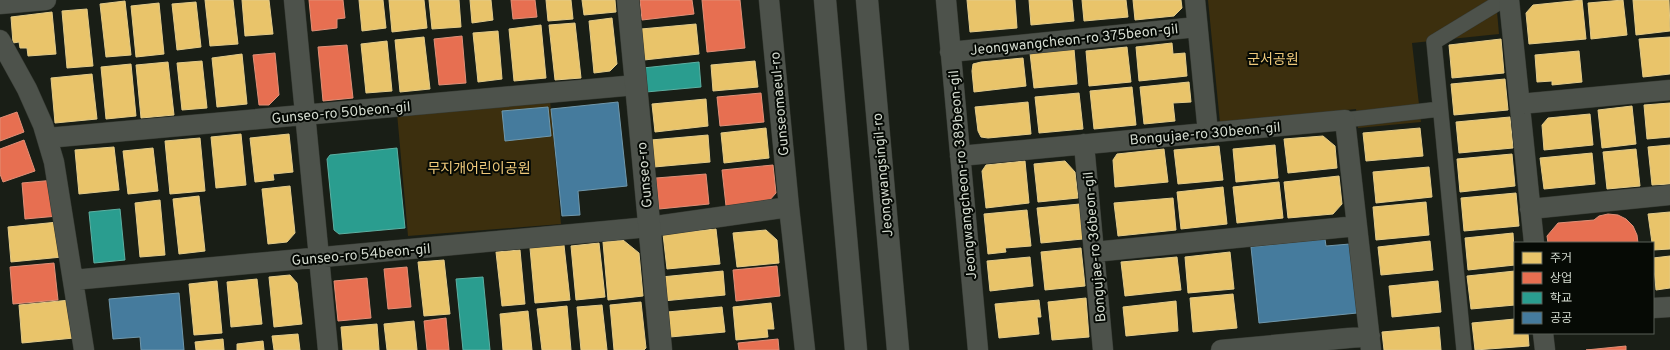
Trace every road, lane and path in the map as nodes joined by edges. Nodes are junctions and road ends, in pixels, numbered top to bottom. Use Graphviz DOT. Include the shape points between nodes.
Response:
graph roads {
  1 [pos="46,0"];
  2 [pos="294,0"];
  3 [pos="628,0"];
  4 [pos="769,0"];
  5 [pos="825,0"];
  6 [pos="867,0"];
  7 [pos="946,0"];
  8 [pos="1195,0"];
  9 [pos="1503,0"];
  10 [pos="1509,0"];
  11 [pos="0,4"];
  12 [pos="1198,27"];
  13 [pos="0,40"];
  14 [pos="950,52"];
  15 [pos="636,85"];
  16 [pos="1670,90"];
  17 [pos="1520,104"];
  18 [pos="1440,109"];
  19 [pos="305,115"];
  20 [pos="1345,120"];
  21 [pos="1208,133"];
  22 [pos="46,138"];
  23 [pos="1084,144"];
  24 [pos="960,156"];
  25 [pos="1670,195"];
  26 [pos="789,207"];
  27 [pos="1530,209"];
  28 [pos="1357,226"];
  29 [pos="649,227"];
  30 [pos="1534,242"];
  31 [pos="1094,252"];
  32 [pos="319,258"];
  33 [pos="73,280"];
  34 [pos="1670,307"];
  35 [pos="1654,308"];
  36 [pos="1543,334"];
  37 [pos="1371,343"];
  38 [pos="84,350"];
  39 [pos="328,350"];
  40 [pos="661,350"];
  41 [pos="805,350"];
  42 [pos="856,350"];
  43 [pos="898,350"];
  44 [pos="978,350"];
  45 [pos="1103,350"];
  46 [pos="1221,350"];
  47 [pos="1464,350"];
  48 [pos="1545,350"];
  1 -- 11 [label="street"];
  2 -- 19 [label="street"];
  3 -- 15 [label="street, Gunseo-ro"];
  4 -- 26 [label="street, Gunseomaeul-ro"];
  5 -- 42 [label="street"];
  6 -- 43 [label="street, Jeongwangsingil-ro"];
  7 -- 14 [label="street, Jeongwangcheon-ro 389beon-gil"];
  8 -- 12 [label="street, Jeongwangcheon-ro 375beon-gil"];
  9 -- 18 [label="street" via="1434,42"];
  10 -- 17 [label="street"];
  12 -- 14 [label="street, Jeongwangcheon-ro 375beon-gil"];
  12 -- 21 [label="street, Jeongwangcheon-ro 375beon-gil"];
  13 -- 22 [label="street" via="27,89"];
  14 -- 24 [label="street, Jeongwangcheon-ro 389beon-gil"];
  15 -- 19 [label="street, Gunseo-ro 50beon-gil"];
  15 -- 29 [label="street, Gunseo-ro"];
  16 -- 17 [label="street"];
  17 -- 27 [label="street"];
  18 -- 20 [label="street"];
  18 -- 47 [label="street"];
  19 -- 22 [label="street, Gunseo-ro 50beon-gil"];
  19 -- 32 [label="street"];
  20 -- 21 [label="street, Bongujae-ro 30beon-gil"];
  20 -- 28 [label="street"];
  21 -- 23 [label="street, Bongujae-ro 30beon-gil"];
  22 -- 33 [label="street" via="54,162"];
  23 -- 24 [label="street, Bongujae-ro 30beon-gil"];
  23 -- 31 [label="street, Bongujae-ro 36beon-gil"];
  24 -- 44 [label="street, Jeongwangcheon-ro 389beon-gil"];
  25 -- 27 [label="street"];
  26 -- 29 [label="street"];
  26 -- 41 [label="street, Gunseomaeul-ro"];
  27 -- 30 [label="street"];
  28 -- 31 [label="street"];
  28 -- 37 [label="street"];
  29 -- 32 [label="street, Gunseo-ro 54beon-gil"];
  29 -- 40 [label="street, Gunseo-ro"];
  31 -- 45 [label="street, Bongujae-ro 36beon-gil"];
  32 -- 33 [label="street, Gunseo-ro 54beon-gil"];
  32 -- 39 [label="street"];
  33 -- 38 [label="street"];
  34 -- 35 [label="street"];
  36 -- 48 [label="street"];
  37 -- 46 [label="street"];
}
